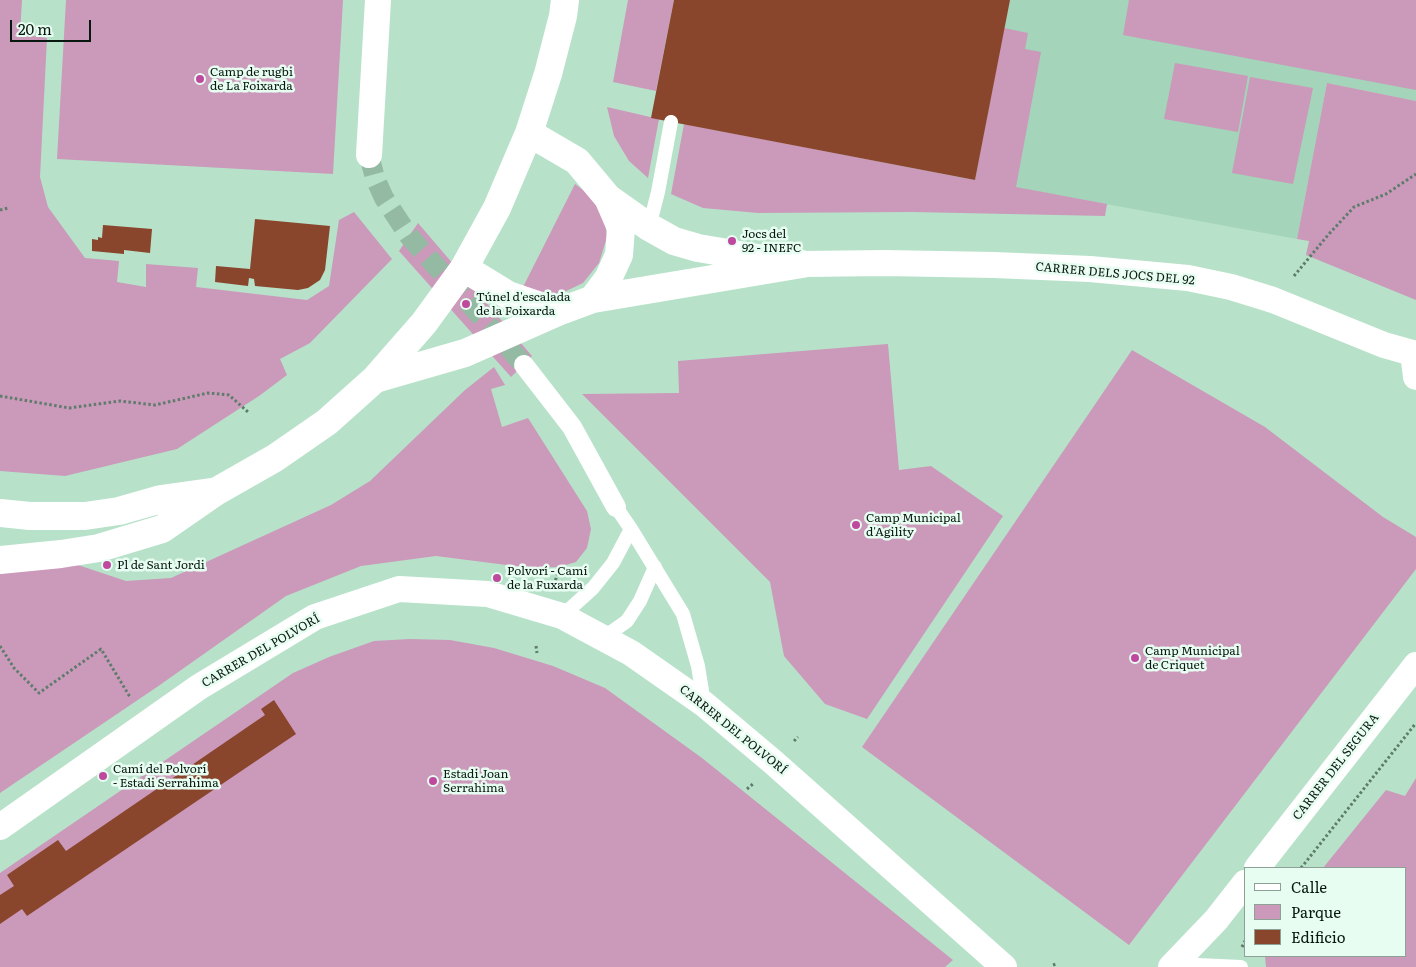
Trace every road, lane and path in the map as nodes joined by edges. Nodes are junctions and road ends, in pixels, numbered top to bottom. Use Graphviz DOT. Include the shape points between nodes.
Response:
graph roads {
  1 [pos="378,0"];
  2 [pos="565,0"];
  3 [pos="671,122"];
  4 [pos="529,133"];
  5 [pos="368,155"];
  6 [pos="1416,174"];
  7 [pos="608,198"];
  8 [pos="8,208"];
  9 [pos="0,210"];
  10 [pos="648,228"];
  11 [pos="802,264"];
  12 [pos="464,268"];
  13 [pos="1294,276"];
  14 [pos="593,299"];
  15 [pos="558,312"];
  16 [pos="1415,358"];
  17 [pos="524,365"];
  18 [pos="375,379"];
  19 [pos="0,396"];
  20 [pos="248,412"];
  21 [pos="217,491"];
  22 [pos="616,506"];
  23 [pos="0,513"];
  24 [pos="631,529"];
  25 [pos="0,560"];
  26 [pos="655,567"];
  27 [pos="558,572"];
  28 [pos="554,586"];
  29 [pos="562,616"];
  30 [pos="603,638"];
  31 [pos="0,646"];
  32 [pos="536,646"];
  33 [pos="537,653"];
  34 [pos="1416,665"];
  35 [pos="130,697"];
  36 [pos="704,704"];
  37 [pos="1416,723"];
  38 [pos="798,737"];
  39 [pos="794,741"];
  40 [pos="754,783"];
  41 [pos="747,790"];
  42 [pos="0,827"];
  43 [pos="1258,867"];
  44 [pos="1302,867"];
  45 [pos="1244,885"];
  46 [pos="1173,965"];
  47 [pos="1004,967"];
  48 [pos="1241,967"];
  1 -- 5 [label="street"];
  2 -- 4 [label="street" via="548,74"];
  3 -- 10 [label="lane"];
  4 -- 7 [label="street" via="577,160"];
  4 -- 12 [label="street" via="497,208"];
  6 -- 13 [label="path" via="1386,194 1354,208"];
  7 -- 10 [label="street"];
  7 -- 14 [label="street" via="621,228 619,255 608,279"];
  8 -- 9 [label="path"];
  10 -- 11 [label="street" via="698,248"];
  11 -- 14 [label="street"];
  11 -- 16 [label="street, CARRER DELS JOCS DEL 92" via="994,265 1188,278 1273,300"];
  12 -- 15 [label="street" via="508,295"];
  12 -- 18 [label="street" via="424,323"];
  14 -- 15 [label="street"];
  15 -- 18 [label="street" via="465,353"];
  17 -- 22 [label="street" via="572,427"];
  18 -- 21 [label="street" via="327,422 275,458"];
  19 -- 20 [label="path" via="69,408 120,401 155,405 208,393 230,396"];
  21 -- 23 [label="street" via="85,516"];
  21 -- 25 [label="street" via="162,529 99,548"];
  22 -- 24 [label="lane"];
  24 -- 26 [label="lane"];
  24 -- 29 [label="lane" via="613,563 593,588"];
  26 -- 30 [label="lane" via="628,621"];
  26 -- 36 [label="lane" via="682,614 698,666"];
  27 -- 28 [label="path"];
  29 -- 30 [label="street, CARRER DEL POLVORÍ"];
  29 -- 42 [label="street, CARRER DEL POLVORÍ" via="488,594 399,589 315,617 199,687"];
  30 -- 36 [label="street, CARRER DEL POLVORÍ" via="631,653"];
  31 -- 35 [label="path" via="14,668 39,693 101,649"];
  32 -- 33 [label="path"];
  34 -- 43 [label="street, CARRER DEL SEGURA"];
  36 -- 47 [label="street, CARRER DEL POLVORÍ"];
  37 -- 44 [label="path"];
  38 -- 39 [label="path"];
  40 -- 41 [label="path"];
  45 -- 46 [label="street"];
  46 -- 48 [label="lane"];
}
